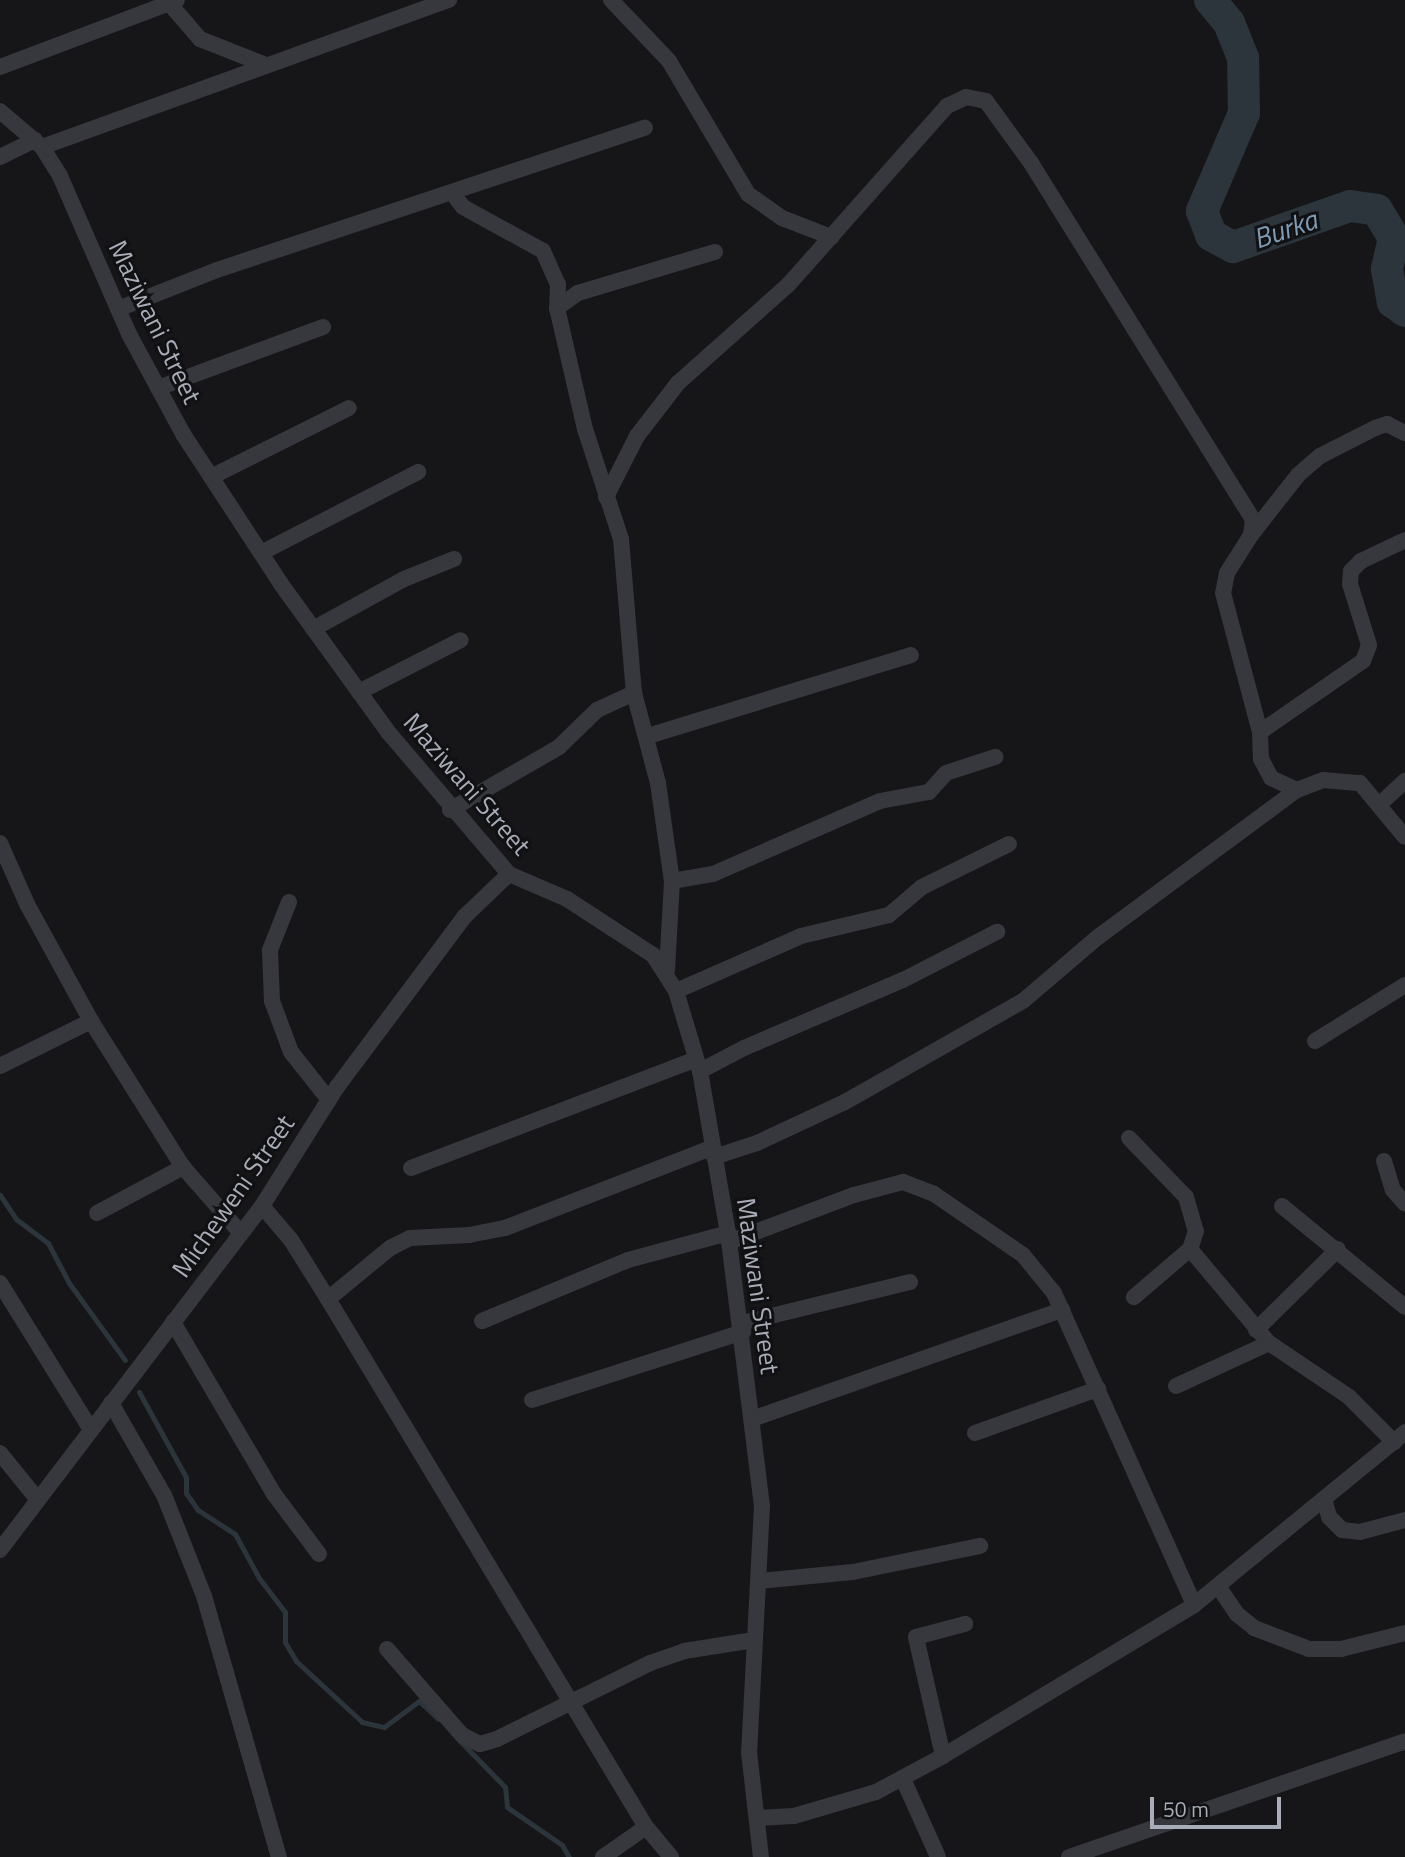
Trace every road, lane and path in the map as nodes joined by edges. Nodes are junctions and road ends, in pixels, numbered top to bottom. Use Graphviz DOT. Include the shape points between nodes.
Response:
graph roads {
  1 [pos="449,0"];
  2 [pos="611,0"];
  3 [pos="173,1"];
  4 [pos="263,64"];
  5 [pos="0,68"];
  6 [pos="0,111"];
  7 [pos="645,128"];
  8 [pos="39,144"];
  9 [pos="0,157"];
  10 [pos="453,194"];
  11 [pos="831,237"];
  12 [pos="715,252"];
  13 [pos="557,308"];
  14 [pos="118,309"];
  15 [pos="323,327"];
  16 [pos="158,388"];
  17 [pos="349,408"];
  18 [pos="1405,433"];
  19 [pos="418,472"];
  20 [pos="211,477"];
  21 [pos="606,496"];
  22 [pos="1251,535"];
  23 [pos="1405,540"];
  24 [pos="261,553"];
  25 [pos="454,559"];
  26 [pos="313,629"];
  27 [pos="461,639"];
  28 [pos="911,655"];
  29 [pos="359,692"];
  30 [pos="634,693"];
  31 [pos="1260,732"];
  32 [pos="648,736"];
  33 [pos="995,757"];
  34 [pos="1405,780"];
  35 [pos="1297,790"];
  36 [pos="1380,804"];
  37 [pos="450,810"];
  38 [pos="1405,837"];
  39 [pos="0,843"];
  40 [pos="1009,844"];
  41 [pos="509,874"];
  42 [pos="672,881"];
  43 [pos="289,902"];
  44 [pos="997,932"];
  45 [pos="667,971"];
  46 [pos="1405,985"];
  47 [pos="676,991"];
  48 [pos="91,1021"];
  49 [pos="1315,1041"];
  50 [pos="698,1065"];
  51 [pos="0,1066"];
  52 [pos="329,1100"];
  53 [pos="1129,1138"];
  54 [pos="712,1152"];
  55 [pos="1384,1161"];
  56 [pos="183,1167"];
  57 [pos="411,1168"];
  58 [pos="1405,1204"];
  59 [pos="262,1206"];
  60 [pos="1282,1206"];
  61 [pos="97,1213"];
  62 [pos="240,1232"];
  63 [pos="729,1238"];
  64 [pos="1190,1249"];
  65 [pos="1338,1249"];
  66 [pos="910,1282"];
  67 [pos="0,1283"];
  68 [pos="1134,1297"];
  69 [pos="328,1299"];
  70 [pos="1405,1307"];
  71 [pos="1062,1310"];
  72 [pos="482,1321"];
  73 [pos="173,1322"];
  74 [pos="743,1327"];
  75 [pos="1256,1330"];
  76 [pos="1269,1343"];
  77 [pos="1176,1386"];
  78 [pos="1098,1389"];
  79 [pos="532,1400"];
  80 [pos="111,1403"];
  81 [pos="752,1419"];
  82 [pos="91,1430"];
  83 [pos="975,1433"];
  84 [pos="1399,1437"];
  85 [pos="0,1452"];
  86 [pos="1324,1499"];
  87 [pos="38,1500"];
  88 [pos="1405,1520"];
  89 [pos="980,1546"];
  90 [pos="0,1550"];
  91 [pos="319,1554"];
  92 [pos="760,1580"];
  93 [pos="1218,1586"];
  94 [pos="1194,1605"];
  95 [pos="965,1624"];
  96 [pos="1405,1633"];
  97 [pos="754,1640"];
  98 [pos="387,1649"];
  99 [pos="569,1700"];
  100 [pos="1405,1741"];
  101 [pos="943,1756"];
  102 [pos="904,1779"];
  103 [pos="755,1810"];
  104 [pos="646,1827"];
  105 [pos="279,1857"];
  106 [pos="603,1857"];
  107 [pos="671,1857"];
  108 [pos="761,1857"];
  109 [pos="938,1857"];
  110 [pos="1069,1857"];
  1 -- 4 [label="street"];
  2 -- 11 [label="street" via="668,61 748,194 782,218"];
  3 -- 4 [label="street" via="200,39"];
  3 -- 5 [label="street"];
  4 -- 8 [label="street"];
  6 -- 8 [label="street, Maziwani Street"];
  7 -- 10 [label="street"];
  8 -- 9 [label="street"];
  8 -- 14 [label="street, Maziwani Street" via="60,176"];
  10 -- 13 [label="street" via="463,207 543,251 558,284"];
  10 -- 14 [label="street" via="217,270"];
  11 -- 21 [label="street" via="750,322 678,383 637,436"];
  11 -- 22 [label="street" via="947,106 966,97 986,101 1031,163 1235,484 1253,519"];
  12 -- 13 [label="street" via="578,293"];
  13 -- 21 [label="street" via="584,429"];
  14 -- 16 [label="street, Maziwani Street"];
  15 -- 16 [label="street"];
  16 -- 20 [label="street, Maziwani Street"];
  17 -- 20 [label="street"];
  18 -- 22 [label="street" via="1387,425 1375,428 1321,456 1298,474"];
  19 -- 24 [label="street"];
  20 -- 24 [label="street, Maziwani Street"];
  21 -- 30 [label="street" via="621,539"];
  22 -- 31 [label="street" via="1227,573 1223,593"];
  23 -- 31 [label="street" via="1361,561 1351,571 1350,584 1369,645 1363,661"];
  24 -- 26 [label="street, Maziwani Street"];
  25 -- 26 [label="street" via="404,579"];
  26 -- 29 [label="street, Maziwani Street"];
  27 -- 29 [label="street"];
  28 -- 32 [label="street"];
  29 -- 37 [label="street, Maziwani Street"];
  30 -- 32 [label="street"];
  30 -- 37 [label="street" via="597,710 559,747"];
  31 -- 35 [label="street" via="1261,759 1271,778"];
  32 -- 42 [label="street"];
  33 -- 42 [label="street" via="946,773 929,792 880,801 713,873"];
  34 -- 36 [label="street"];
  35 -- 36 [label="street" via="1341,778 1360,783"];
  35 -- 54 [label="street" via="1098,937 1023,1001 845,1102 757,1143"];
  36 -- 38 [label="street"];
  37 -- 41 [label="street, Maziwani Street"];
  39 -- 48 [label="street" via="27,904"];
  40 -- 47 [label="street" via="922,887 889,915 801,936"];
  41 -- 45 [label="street, Maziwani Street" via="567,899 653,955"];
  41 -- 52 [label="street, Micheweni Street" via="464,916"];
  42 -- 45 [label="street"];
  43 -- 52 [label="street" via="270,950 272,1001 291,1052"];
  44 -- 50 [label="street" via="903,980"];
  45 -- 47 [label="street, Maziwani Street"];
  46 -- 49 [label="street"];
  47 -- 50 [label="street, Maziwani Street"];
  48 -- 51 [label="street"];
  48 -- 56 [label="street"];
  50 -- 54 [label="street, Maziwani Street"];
  50 -- 57 [label="street"];
  52 -- 59 [label="street, Micheweni Street"];
  53 -- 64 [label="street" via="1186,1198 1196,1231"];
  54 -- 63 [label="street, Maziwani Street"];
  54 -- 69 [label="street" via="505,1227 469,1235 411,1238 390,1248"];
  55 -- 58 [label="street" via="1393,1190"];
  56 -- 61 [label="street"];
  56 -- 62 [label="street"];
  59 -- 62 [label="street, Micheweni Street"];
  59 -- 69 [label="street" via="291,1240"];
  60 -- 65 [label="street"];
  62 -- 73 [label="street, Micheweni Street"];
  63 -- 71 [label="street" via="903,1182 934,1194 1023,1255"];
  63 -- 72 [label="street" via="628,1260"];
  63 -- 74 [label="street, Maziwani Street"];
  64 -- 68 [label="street"];
  64 -- 75 [label="street"];
  65 -- 70 [label="street"];
  65 -- 75 [label="street"];
  66 -- 74 [label="street"];
  67 -- 82 [label="street"];
  69 -- 99 [label="street"];
  71 -- 78 [label="street"];
  71 -- 81 [label="street"];
  73 -- 80 [label="street, Micheweni Street"];
  73 -- 91 [label="street" via="274,1494"];
  74 -- 79 [label="street"];
  74 -- 81 [label="street, Maziwani Street"];
  75 -- 76 [label="street"];
  76 -- 77 [label="street"];
  76 -- 84 [label="street" via="1349,1396"];
  78 -- 83 [label="street"];
  78 -- 94 [label="street"];
  80 -- 82 [label="street, Micheweni Street"];
  80 -- 105 [label="street" via="164,1495 204,1596"];
  81 -- 92 [label="street, Maziwani Street" via="762,1506"];
  82 -- 87 [label="street, Micheweni Street"];
  84 -- 86 [label="street"];
  85 -- 87 [label="street"];
  86 -- 88 [label="street" via="1329,1517 1342,1530 1360,1532"];
  86 -- 93 [label="street"];
  87 -- 90 [label="street, Micheweni Street"];
  89 -- 92 [label="street" via="853,1572"];
  92 -- 97 [label="street, Maziwani Street"];
  93 -- 94 [label="street"];
  93 -- 96 [label="street" via="1237,1614 1254,1628 1309,1649 1340,1649"];
  94 -- 101 [label="street"];
  95 -- 101 [label="street" via="916,1637"];
  97 -- 99 [label="street" via="667,1656"];
  97 -- 103 [label="street, Maziwani Street" via="749,1752"];
  98 -- 99 [label="street" via="462,1735 474,1742 497,1739"];
  99 -- 104 [label="street"];
  100 -- 110 [label="street"];
  101 -- 102 [label="street"];
  102 -- 103 [label="street" via="794,1816"];
  102 -- 109 [label="street"];
  103 -- 108 [label="street, Maziwani Street"];
  104 -- 106 [label="street"];
  104 -- 107 [label="street"];
}
